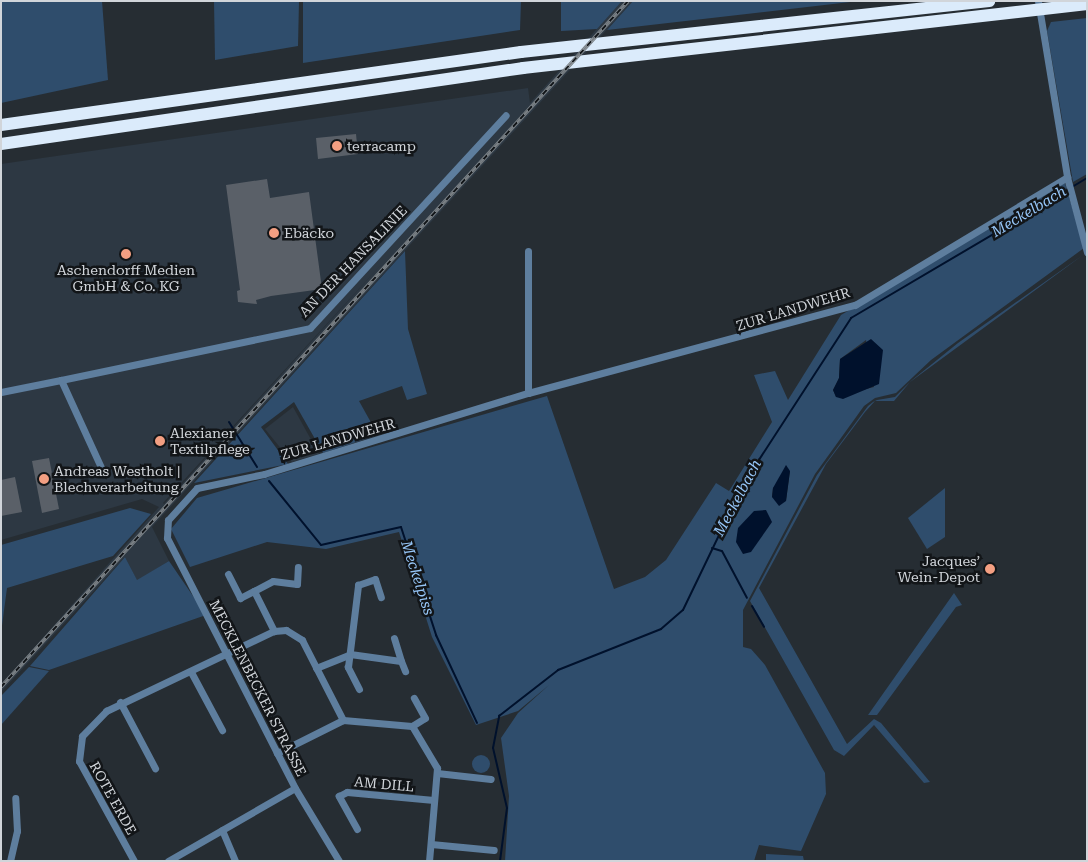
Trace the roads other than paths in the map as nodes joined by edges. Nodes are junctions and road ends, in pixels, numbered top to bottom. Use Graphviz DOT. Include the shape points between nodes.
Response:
graph roads {
  1 [pos="989,1"];
  2 [pos="1038,1"];
  3 [pos="1087,4"];
  4 [pos="506,115"];
  5 [pos="1,125"];
  6 [pos="2,144"];
  7 [pos="1068,180"];
  8 [pos="528,251"];
  9 [pos="1087,252"];
  10 [pos="61,380"];
  11 [pos="1,392"];
  12 [pos="528,393"];
  13 [pos="104,474"];
  14 [pos="166,522"];
  15 [pos="298,567"];
  16 [pos="228,574"];
  17 [pos="254,591"];
  18 [pos="381,597"];
  19 [pos="274,631"];
  20 [pos="394,638"];
  21 [pos="350,654"];
  22 [pos="228,655"];
  23 [pos="402,661"];
  24 [pos="316,668"];
  25 [pos="405,671"];
  26 [pos="191,672"];
  27 [pos="359,689"];
  28 [pos="414,698"];
  29 [pos="120,702"];
  30 [pos="343,720"];
  31 [pos="412,726"];
  32 [pos="222,730"];
  33 [pos="277,753"];
  34 [pos="155,768"];
  35 [pos="437,773"];
  36 [pos="491,779"];
  37 [pos="295,788"];
  38 [pos="15,798"];
  39 [pos="434,800"];
  40 [pos="357,829"];
  41 [pos="222,830"];
  42 [pos="431,844"];
  43 [pos="494,850"];
  44 [pos="10,861"];
  45 [pos="134,861"];
  46 [pos="168,861"];
  47 [pos="235,861"];
  48 [pos="338,861"];
  49 [pos="429,861"];
  1 -- 5 [label="highway" via="521,52"];
  2 -- 7 [label="street"];
  3 -- 6 [label="highway" via="523,68"];
  4 -- 10 [label="street, AN DER HANSALINIE" via="310,328"];
  7 -- 9 [label="street"];
  7 -- 12 [label="street, ZUR LANDWEHR" via="855,305"];
  8 -- 12 [label="street"];
  10 -- 11 [label="street, AN DER HANSALINIE"];
  10 -- 13 [label="street"];
  12 -- 14 [label="street, ZUR LANDWEHR" via="286,468 197,488"];
  14 -- 22 [label="street, MECKLENBECKER STRASSE" via="167,538"];
  15 -- 17 [label="street" via="296,584 273,581"];
  16 -- 17 [label="street" via="240,598"];
  17 -- 19 [label="street"];
  18 -- 21 [label="street" via="375,579 358,585"];
  19 -- 22 [label="street"];
  19 -- 24 [label="street" via="294,633"];
  20 -- 23 [label="street"];
  21 -- 23 [label="street"];
  21 -- 24 [label="street"];
  21 -- 27 [label="street" via="348,667"];
  22 -- 26 [label="street, ROTE ERDE"];
  22 -- 33 [label="street, MECKLENBECKER STRASSE"];
  23 -- 25 [label="street"];
  24 -- 30 [label="street"];
  26 -- 29 [label="street, ROTE ERDE"];
  26 -- 32 [label="street"];
  28 -- 31 [label="street" via="425,718"];
  29 -- 34 [label="street"];
  29 -- 45 [label="street, ROTE ERDE" via="88,729 79,756"];
  30 -- 31 [label="street"];
  30 -- 33 [label="street"];
  31 -- 35 [label="street"];
  33 -- 37 [label="street, MECKLENBECKER STRASSE"];
  35 -- 36 [label="street"];
  35 -- 39 [label="street"];
  37 -- 41 [label="street"];
  37 -- 48 [label="street, MECKLENBECKER STRASSE"];
  38 -- 44 [label="street" via="17,831"];
  39 -- 40 [label="street, AM DILL" via="347,792 339,796"];
  39 -- 42 [label="street"];
  41 -- 46 [label="street"];
  41 -- 47 [label="street"];
  42 -- 43 [label="street"];
  42 -- 49 [label="street"];
}
